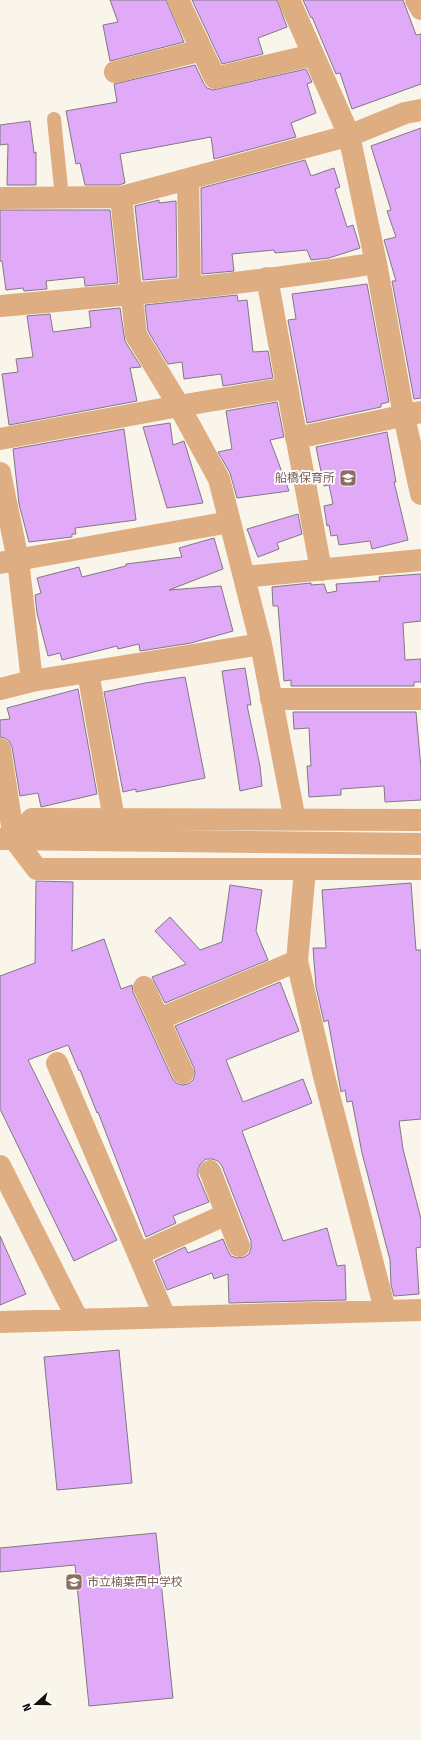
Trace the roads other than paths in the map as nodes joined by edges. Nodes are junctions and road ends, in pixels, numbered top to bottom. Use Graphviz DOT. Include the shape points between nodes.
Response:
graph roads {
  1 [pos="178,0"];
  2 [pos="289,0"];
  3 [pos="416,0"];
  4 [pos="421,9"];
  5 [pos="202,50"];
  6 [pos="313,55"];
  7 [pos="114,72"];
  8 [pos="421,110"];
  9 [pos="54,120"];
  10 [pos="349,135"];
  11 [pos="188,179"];
  12 [pos="121,197"];
  13 [pos="0,198"];
  14 [pos="62,198"];
  15 [pos="376,263"];
  16 [pos="267,278"];
  17 [pos="190,287"];
  18 [pos="132,295"];
  19 [pos="0,306"];
  20 [pos="287,388"];
  21 [pos="179,406"];
  22 [pos="413,414"];
  23 [pos="296,438"];
  24 [pos="0,439"];
  25 [pos="0,473"];
  26 [pos="421,494"];
  27 [pos="230,522"];
  28 [pos="421,560"];
  29 [pos="9,562"];
  30 [pos="320,570"];
  31 [pos="244,577"];
  32 [pos="261,644"];
  33 [pos="88,672"];
  34 [pos="32,681"];
  35 [pos="0,689"];
  36 [pos="271,699"];
  37 [pos="421,699"];
  38 [pos="0,749"];
  39 [pos="114,819"];
  40 [pos="295,820"];
  41 [pos="421,820"];
  42 [pos="7,839"];
  43 [pos="421,844"];
  44 [pos="305,869"];
  45 [pos="421,869"];
  46 [pos="297,961"];
  47 [pos="144,987"];
  48 [pos="158,1019"];
  49 [pos="57,1063"];
  50 [pos="183,1073"];
  51 [pos="0,1166"];
  52 [pos="210,1172"];
  53 [pos="227,1214"];
  54 [pos="239,1246"];
  55 [pos="139,1254"];
  56 [pos="385,1310"];
  57 [pos="421,1310"];
  58 [pos="165,1317"];
  59 [pos="78,1320"];
  60 [pos="0,1322"];
  1 -- 5 [label="street"];
  2 -- 6 [label="street"];
  3 -- 4 [label="street"];
  5 -- 6 [label="street" via="215,78"];
  5 -- 7 [label="street"];
  6 -- 10 [label="street"];
  8 -- 10 [label="street" via="405,113"];
  9 -- 14 [label="lane"];
  10 -- 11 [label="street"];
  10 -- 15 [label="street"];
  11 -- 12 [label="street"];
  11 -- 17 [label="street"];
  12 -- 14 [label="street"];
  12 -- 18 [label="street"];
  13 -- 14 [label="street"];
  15 -- 16 [label="street"];
  15 -- 22 [label="street"];
  16 -- 17 [label="street"];
  16 -- 20 [label="street"];
  17 -- 18 [label="street"];
  18 -- 19 [label="street"];
  18 -- 21 [label="street" via="136,335"];
  20 -- 21 [label="street"];
  20 -- 23 [label="street"];
  21 -- 24 [label="street"];
  21 -- 27 [label="street" via="219,479"];
  22 -- 23 [label="street"];
  22 -- 26 [label="street"];
  23 -- 30 [label="street"];
  25 -- 29 [label="street"];
  27 -- 29 [label="street"];
  27 -- 31 [label="street"];
  28 -- 30 [label="street"];
  29 -- 34 [label="street"];
  30 -- 31 [label="street"];
  31 -- 32 [label="street"];
  32 -- 33 [label="street"];
  32 -- 36 [label="street"];
  33 -- 34 [label="street"];
  33 -- 39 [label="street"];
  34 -- 35 [label="street"];
  36 -- 37 [label="street"];
  36 -- 40 [label="street"];
  38 -- 42 [label="street"];
  39 -- 40 [label="street"];
  39 -- 42 [label="street" via="32,819"];
  40 -- 41 [label="street"];
  42 -- 43 [label="street"];
  42 -- 44 [label="street" via="37,869"];
  44 -- 45 [label="street"];
  44 -- 46 [label="street"];
  46 -- 48 [label="street"];
  46 -- 56 [label="street"];
  47 -- 48 [label="street"];
  48 -- 50 [label="street"];
  49 -- 55 [label="street"];
  51 -- 59 [label="street"];
  52 -- 53 [label="street"];
  53 -- 54 [label="street"];
  53 -- 55 [label="street"];
  55 -- 58 [label="street"];
  56 -- 57 [label="street"];
  56 -- 58 [label="street"];
  58 -- 59 [label="street"];
  59 -- 60 [label="street"];
}
